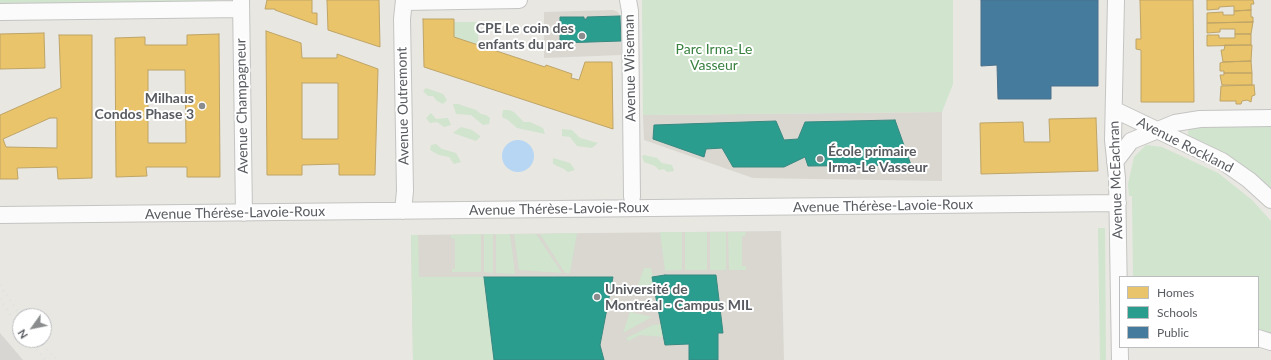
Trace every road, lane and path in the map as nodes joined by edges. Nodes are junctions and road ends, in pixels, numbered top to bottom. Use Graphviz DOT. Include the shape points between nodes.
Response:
graph roads {
  1 [pos="519,0"];
  2 [pos="628,0"];
  3 [pos="1116,0"];
  4 [pos="404,1"];
  5 [pos="241,4"];
  6 [pos="0,12"];
  7 [pos="1114,110"];
  8 [pos="1271,118"];
  9 [pos="1158,129"];
  10 [pos="1115,162"];
  11 [pos="632,197"];
  12 [pos="1271,200"];
  13 [pos="1118,204"];
  14 [pos="403,211"];
  15 [pos="244,213"];
  16 [pos="0,215"];
  17 [pos="1119,293"];
  18 [pos="1259,338"];
  19 [pos="1271,342"];
  20 [pos="1120,348"];
  21 [pos="1120,360"];
  1 -- 4 [label="street"];
  2 -- 11 [label="street, Avenue Wiseman"];
  3 -- 7 [label="street, Avenue McEachran"];
  4 -- 14 [label="street, Avenue Outremont"];
  5 -- 6 [label="street"];
  5 -- 15 [label="street, Avenue Champagneur"];
  7 -- 9 [label="street, Avenue Rockland"];
  7 -- 10 [label="street, Avenue McEachran"];
  8 -- 9 [label="street" via="1192,120"];
  9 -- 10 [label="street" via="1131,141"];
  9 -- 12 [label="street, Avenue Rockland" via="1230,166"];
  10 -- 13 [label="street, Avenue McEachran"];
  13 -- 14 [label="street, Avenue Thérèse-Lavoie-Roux"];
  13 -- 17 [label="street, Avenue McEachran"];
  14 -- 15 [label="street, Avenue Thérèse-Lavoie-Roux"];
  15 -- 16 [label="street, Avenue Thérèse-Lavoie-Roux"];
  18 -- 19 [label="street"];
  20 -- 21 [label="street, Avenue McEachran"];
}
